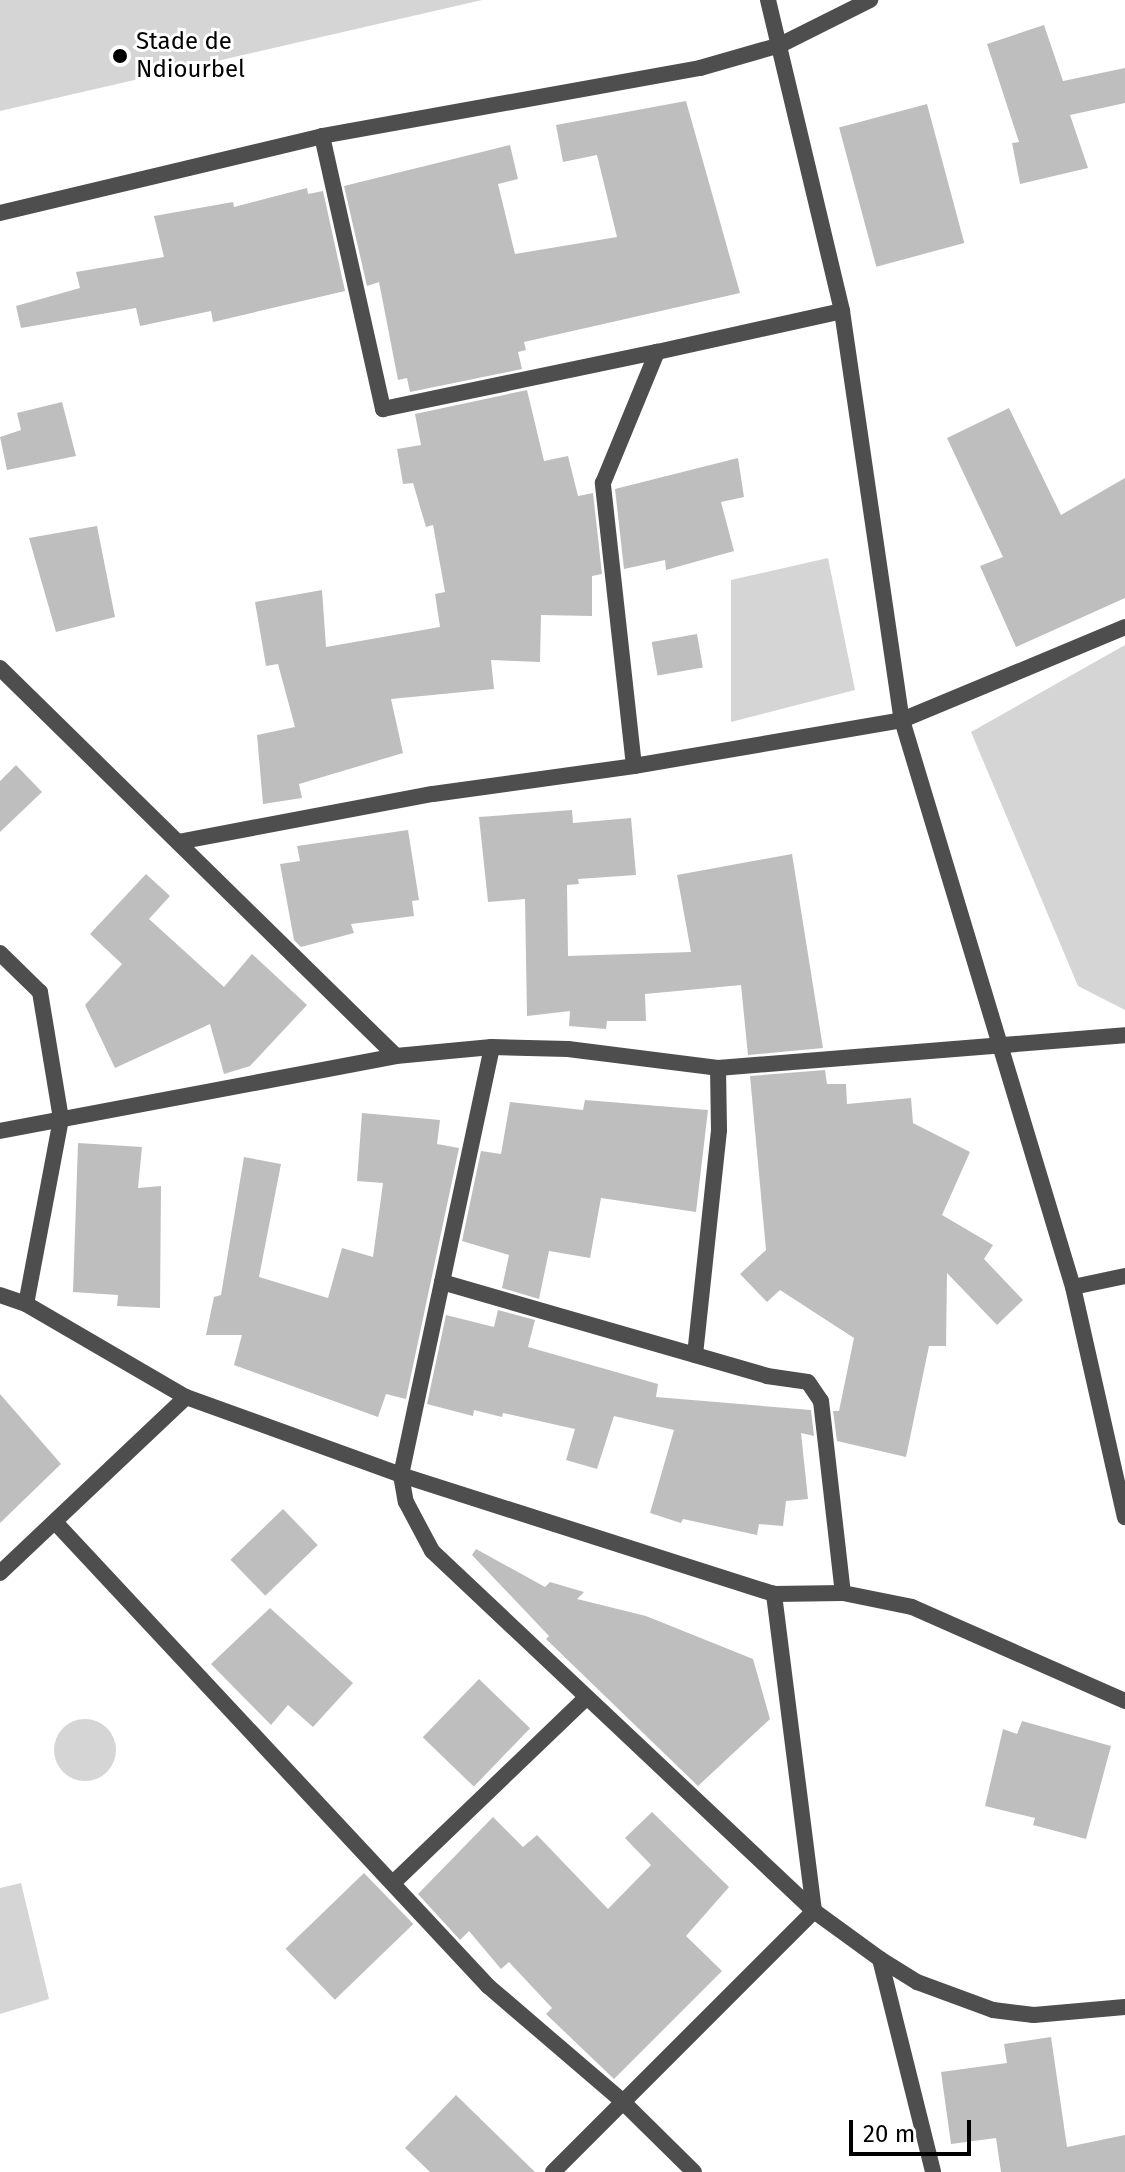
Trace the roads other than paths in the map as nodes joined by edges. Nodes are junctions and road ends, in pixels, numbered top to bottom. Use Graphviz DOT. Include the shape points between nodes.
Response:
graph roads {
  1 [pos="768,0"];
  2 [pos="870,0"];
  3 [pos="780,45"];
  4 [pos="322,136"];
  5 [pos="0,213"];
  6 [pos="842,311"];
  7 [pos="657,352"];
  8 [pos="1125,627"];
  9 [pos="0,668"];
  10 [pos="902,720"];
  11 [pos="634,766"];
  12 [pos="178,842"];
  13 [pos="0,953"];
  14 [pos="1125,1035"];
  15 [pos="995,1043"];
  16 [pos="492,1047"];
  17 [pos="396,1056"];
  18 [pos="718,1068"];
  19 [pos="61,1119"];
  20 [pos="0,1131"];
  21 [pos="1125,1276"];
  22 [pos="442,1282"];
  23 [pos="1073,1287"];
  24 [pos="0,1295"];
  25 [pos="26,1304"];
  26 [pos="695,1355"];
  27 [pos="186,1397"];
  28 [pos="401,1475"];
  29 [pos="1125,1517"];
  30 [pos="55,1522"];
  31 [pos="0,1573"];
  32 [pos="843,1593"];
  33 [pos="774,1594"];
  34 [pos="585,1699"];
  35 [pos="1125,1701"];
  36 [pos="393,1883"];
  37 [pos="814,1911"];
  38 [pos="880,1959"];
  39 [pos="1125,2007"];
  40 [pos="622,2101"];
  41 [pos="553,2172"];
  42 [pos="694,2172"];
  43 [pos="933,2172"];
  1 -- 3 [label="street"];
  2 -- 3 [label="street"];
  3 -- 4 [label="street" via="700,68"];
  3 -- 6 [label="street"];
  4 -- 5 [label="street"];
  4 -- 7 [label="street" via="383,409"];
  6 -- 7 [label="street"];
  6 -- 10 [label="street"];
  7 -- 11 [label="street" via="603,483"];
  8 -- 10 [label="street"];
  9 -- 12 [label="street"];
  10 -- 11 [label="street"];
  10 -- 15 [label="street"];
  11 -- 12 [label="street" via="433,794"];
  12 -- 17 [label="street"];
  13 -- 19 [label="street" via="40,992"];
  14 -- 15 [label="street"];
  15 -- 18 [label="street"];
  15 -- 23 [label="street"];
  16 -- 17 [label="street"];
  16 -- 18 [label="street" via="568,1049"];
  16 -- 22 [label="street"];
  17 -- 19 [label="street"];
  18 -- 26 [label="street" via="719,1130"];
  19 -- 20 [label="street"];
  19 -- 25 [label="street"];
  21 -- 23 [label="street"];
  22 -- 26 [label="street"];
  22 -- 28 [label="street"];
  23 -- 29 [label="street"];
  24 -- 25 [label="street"];
  25 -- 27 [label="street"];
  26 -- 32 [label="street" via="808,1382 821,1401"];
  27 -- 28 [label="street"];
  27 -- 30 [label="street"];
  28 -- 33 [label="street"];
  28 -- 34 [label="street" via="406,1502 432,1551"];
  30 -- 31 [label="street"];
  30 -- 36 [label="street"];
  32 -- 33 [label="street"];
  32 -- 35 [label="street" via="912,1607"];
  33 -- 37 [label="street"];
  34 -- 36 [label="street"];
  34 -- 37 [label="street"];
  36 -- 40 [label="street" via="488,1986"];
  37 -- 38 [label="street"];
  37 -- 40 [label="street"];
  38 -- 39 [label="street" via="929,1988 993,2010 1034,2015"];
  38 -- 43 [label="street"];
  40 -- 41 [label="street"];
  40 -- 42 [label="street"];
}
